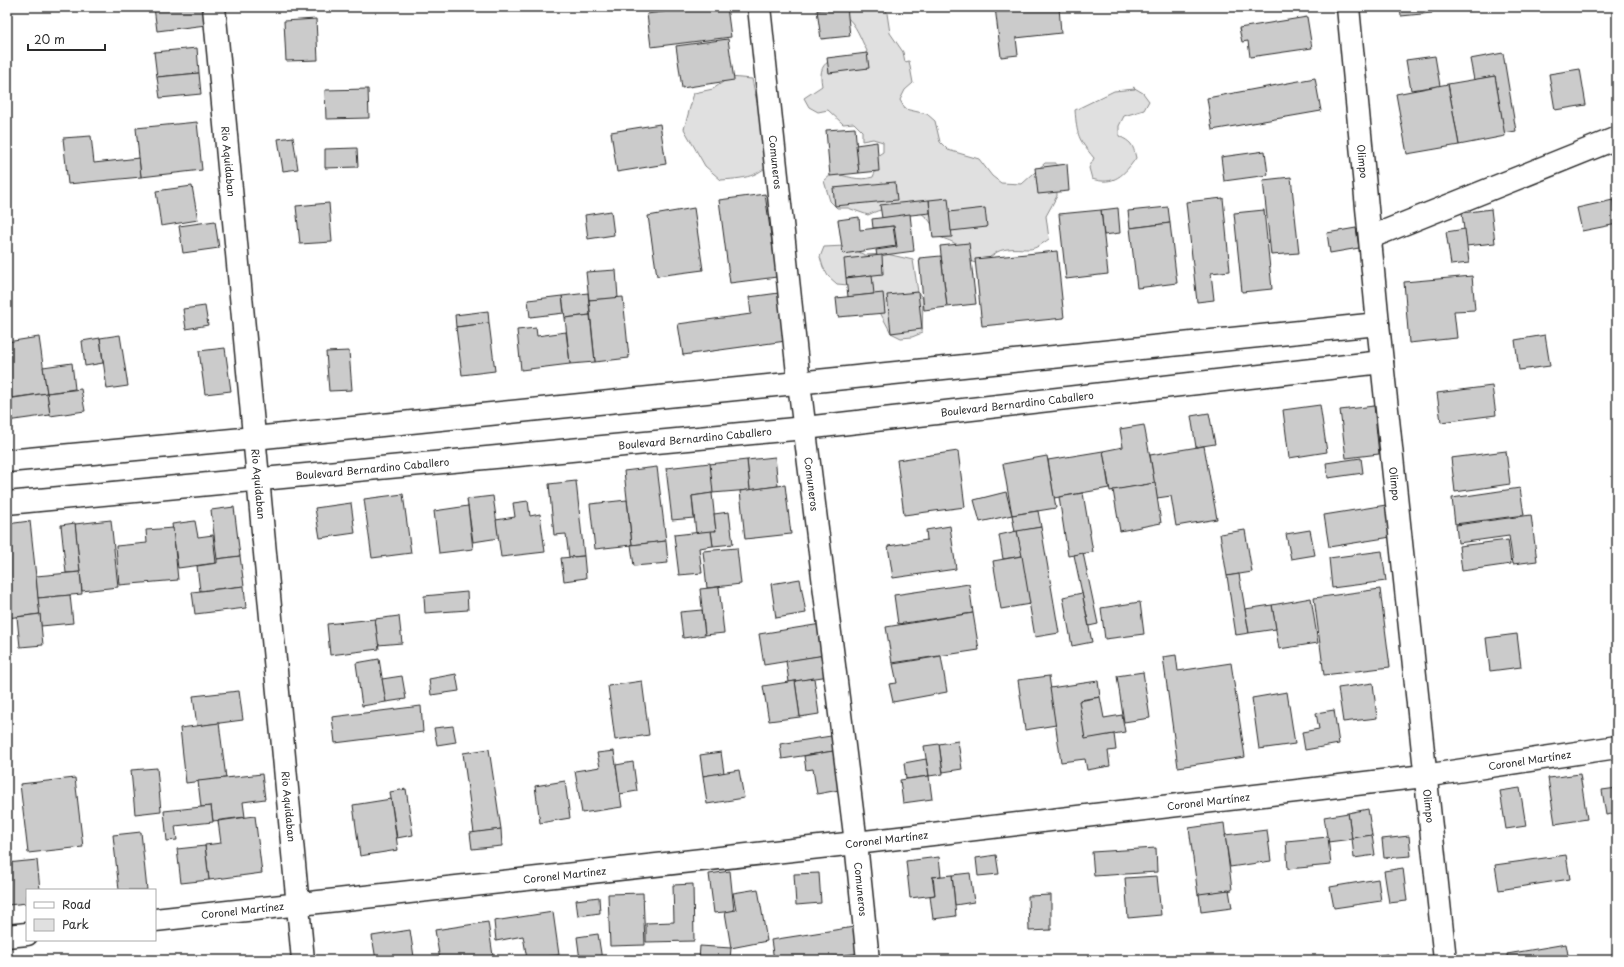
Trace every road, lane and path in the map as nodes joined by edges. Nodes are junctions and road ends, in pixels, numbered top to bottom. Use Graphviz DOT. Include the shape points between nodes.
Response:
graph roads {
  1 [pos="214,7"];
  2 [pos="759,7"];
  3 [pos="1348,7"];
  4 [pos="1617,138"];
  5 [pos="1371,237"];
  6 [pos="1378,324"];
  7 [pos="1382,362"];
  8 [pos="799,383"];
  9 [pos="805,428"];
  10 [pos="254,438"];
  11 [pos="7,461"];
  12 [pos="259,480"];
  13 [pos="7,503"];
  14 [pos="1617,747"];
  15 [pos="1424,776"];
  16 [pos="856,843"];
  17 [pos="298,906"];
  18 [pos="156,920"];
  19 [pos="26,934"];
  20 [pos="7,936"];
  21 [pos="303,960"];
  22 [pos="868,960"];
  23 [pos="1445,960"];
  1 -- 10 [label="street, Rio Aquidaban"];
  2 -- 8 [label="street, Comuneros"];
  3 -- 5 [label="street, Olimpo"];
  4 -- 5 [label="street"];
  5 -- 6 [label="street, Olimpo"];
  6 -- 7 [label="street, Olimpo"];
  6 -- 8 [label="street"];
  7 -- 9 [label="street, Boulevard Bernardino Caballero"];
  7 -- 15 [label="street, Olimpo"];
  8 -- 9 [label="street, Comuneros"];
  8 -- 10 [label="street"];
  9 -- 12 [label="street, Boulevard Bernardino Caballero"];
  9 -- 16 [label="street, Comuneros"];
  10 -- 11 [label="street"];
  10 -- 12 [label="street, Rio Aquidaban"];
  12 -- 13 [label="street, Boulevard Bernardino Caballero"];
  12 -- 17 [label="street, Rio Aquidaban"];
  14 -- 15 [label="street, Coronel Martínez"];
  15 -- 16 [label="street, Coronel Martínez"];
  15 -- 23 [label="street, Olimpo"];
  16 -- 17 [label="street, Coronel Martínez"];
  16 -- 22 [label="street, Comuneros"];
  17 -- 18 [label="street, Coronel Martínez"];
  17 -- 21 [label="street, Rio Aquidaban"];
  19 -- 20 [label="street"];
}
